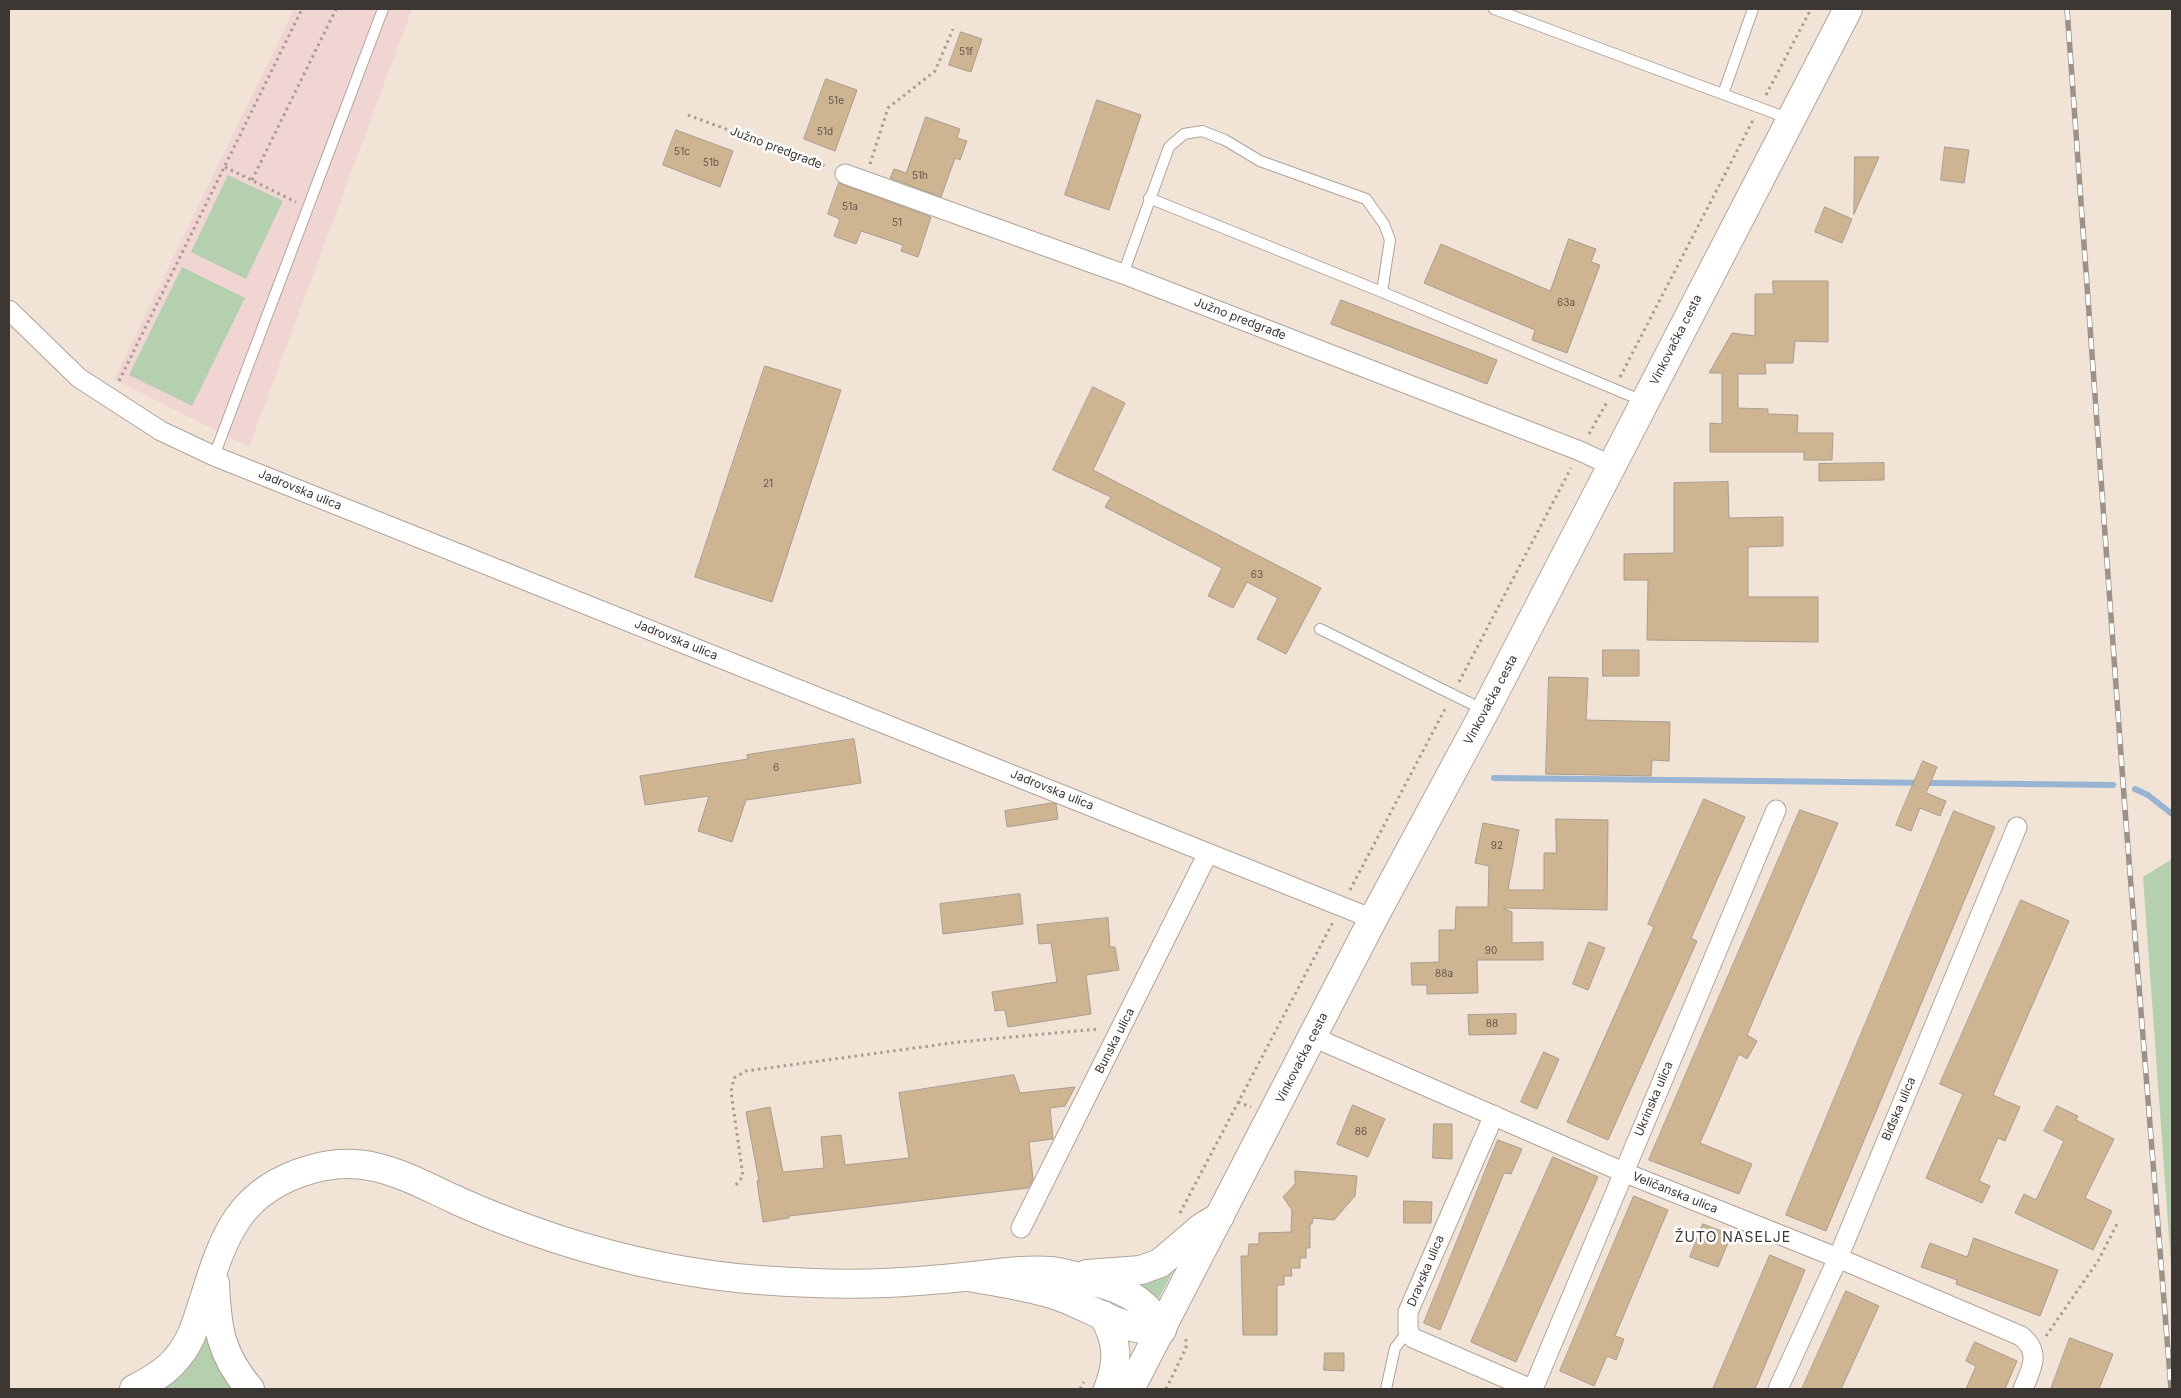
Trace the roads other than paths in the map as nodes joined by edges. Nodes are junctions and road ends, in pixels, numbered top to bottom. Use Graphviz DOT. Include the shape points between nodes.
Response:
graph roads {
  1 [pos="383,9"];
  2 [pos="1494,9"];
  3 [pos="1753,9"];
  4 [pos="1848,9"];
  5 [pos="1723,94"];
  6 [pos="1791,120"];
  7 [pos="845,174"];
  8 [pos="1149,198"];
  9 [pos="1123,274"];
  10 [pos="1382,292"];
  11 [pos="9,310"];
  12 [pos="1644,402"];
  13 [pos="214,456"];
  14 [pos="1612,466"];
  15 [pos="1320,629"];
  16 [pos="1485,711"];
  17 [pos="1776,810"];
  18 [pos="2017,827"];
  19 [pos="1208,853"];
  20 [pos="1374,919"];
  21 [pos="1313,1037"];
  22 [pos="1494,1115"];
  23 [pos="1623,1172"];
  24 [pos="1220,1216"];
  25 [pos="1022,1228"];
  26 [pos="1838,1258"];
  27 [pos="215,1264"];
  28 [pos="1071,1274"];
  29 [pos="969,1276"];
  30 [pos="1103,1315"];
  31 [pos="1170,1331"];
  32 [pos="1408,1331"];
  33 [pos="1097,1383"];
  34 [pos="134,1389"];
  35 [pos="250,1389"];
  36 [pos="1130,1389"];
  37 [pos="1386,1389"];
  38 [pos="1532,1389"];
  39 [pos="1778,1389"];
  40 [pos="2023,1389"];
  1 -- 13 [label="lane"];
  2 -- 5 [label="lane"];
  3 -- 5 [label="lane"];
  4 -- 6 [label="main road, Vinkovačka cesta"];
  5 -- 6 [label="lane"];
  6 -- 12 [label="main road, Vinkovačka cesta"];
  7 -- 9 [label="street, Južno predgrađe"];
  8 -- 9 [label="lane"];
  8 -- 10 [label="lane"];
  8 -- 10 [label="lane" via="1169,147 1184,134 1202,131 1225,140 1260,161 1366,199 1384,224 1390,240"];
  9 -- 14 [label="street, Južno predgrađe"];
  10 -- 12 [label="lane"];
  11 -- 13 [label="street, Jadrovska ulica" via="79,378 161,431"];
  12 -- 14 [label="main road, Vinkovačka cesta"];
  13 -- 19 [label="street, Jadrovska ulica"];
  14 -- 16 [label="main road, Vinkovačka cesta"];
  15 -- 16 [label="lane"];
  16 -- 20 [label="main road, Vinkovačka cesta"];
  17 -- 23 [label="street, Ukrinska ulica"];
  18 -- 26 [label="street, Biđska ulica"];
  19 -- 20 [label="street, Jadrovska ulica"];
  19 -- 25 [label="street, Bunska ulica"];
  20 -- 21 [label="main road, Vinkovačka cesta"];
  21 -- 22 [label="street, Veličanska ulica"];
  21 -- 24 [label="main road, Vinkovačka cesta"];
  22 -- 23 [label="street, Veličanska ulica"];
  22 -- 32 [label="street, Dravska ulica" via="1408,1312"];
  23 -- 26 [label="street, Veličanska ulica"];
  23 -- 38 [label="street, Ukrinska ulica"];
  24 -- 28 [label="main road" via="1160,1263 1141,1270"];
  24 -- 31 [label="main road, Vinkovačka cesta"];
  26 -- 39 [label="street, Biđska ulica"];
  26 -- 40 [label="street, Veličanska ulica" via="2021,1336 2030,1344 2034,1359"];
  27 -- 29 [label="main road" via="239,1213 263,1193 286,1178 314,1168 345,1164 374,1166 402,1174 505,1221 562,1240 632,1259 699,1272 812,1284 884,1283"];
  27 -- 34 [label="main road" via="192,1335 176,1359 153,1380"];
  27 -- 35 [label="main road" via="217,1324 223,1348"];
  28 -- 29 [label="main road" via="1018,1271"];
  28 -- 31 [label="main road" via="1136,1299"];
  29 -- 30 [label="main road" via="1051,1294"];
  30 -- 31 [label="main road" via="1139,1330"];
  30 -- 33 [label="main road" via="1113,1334 1115,1366"];
  31 -- 36 [label="main road, Vinkovačka cesta"];
  32 -- 37 [label="lane" via="1395,1348"];
  32 -- 38 [label="street" via="1413,1338"];
}
